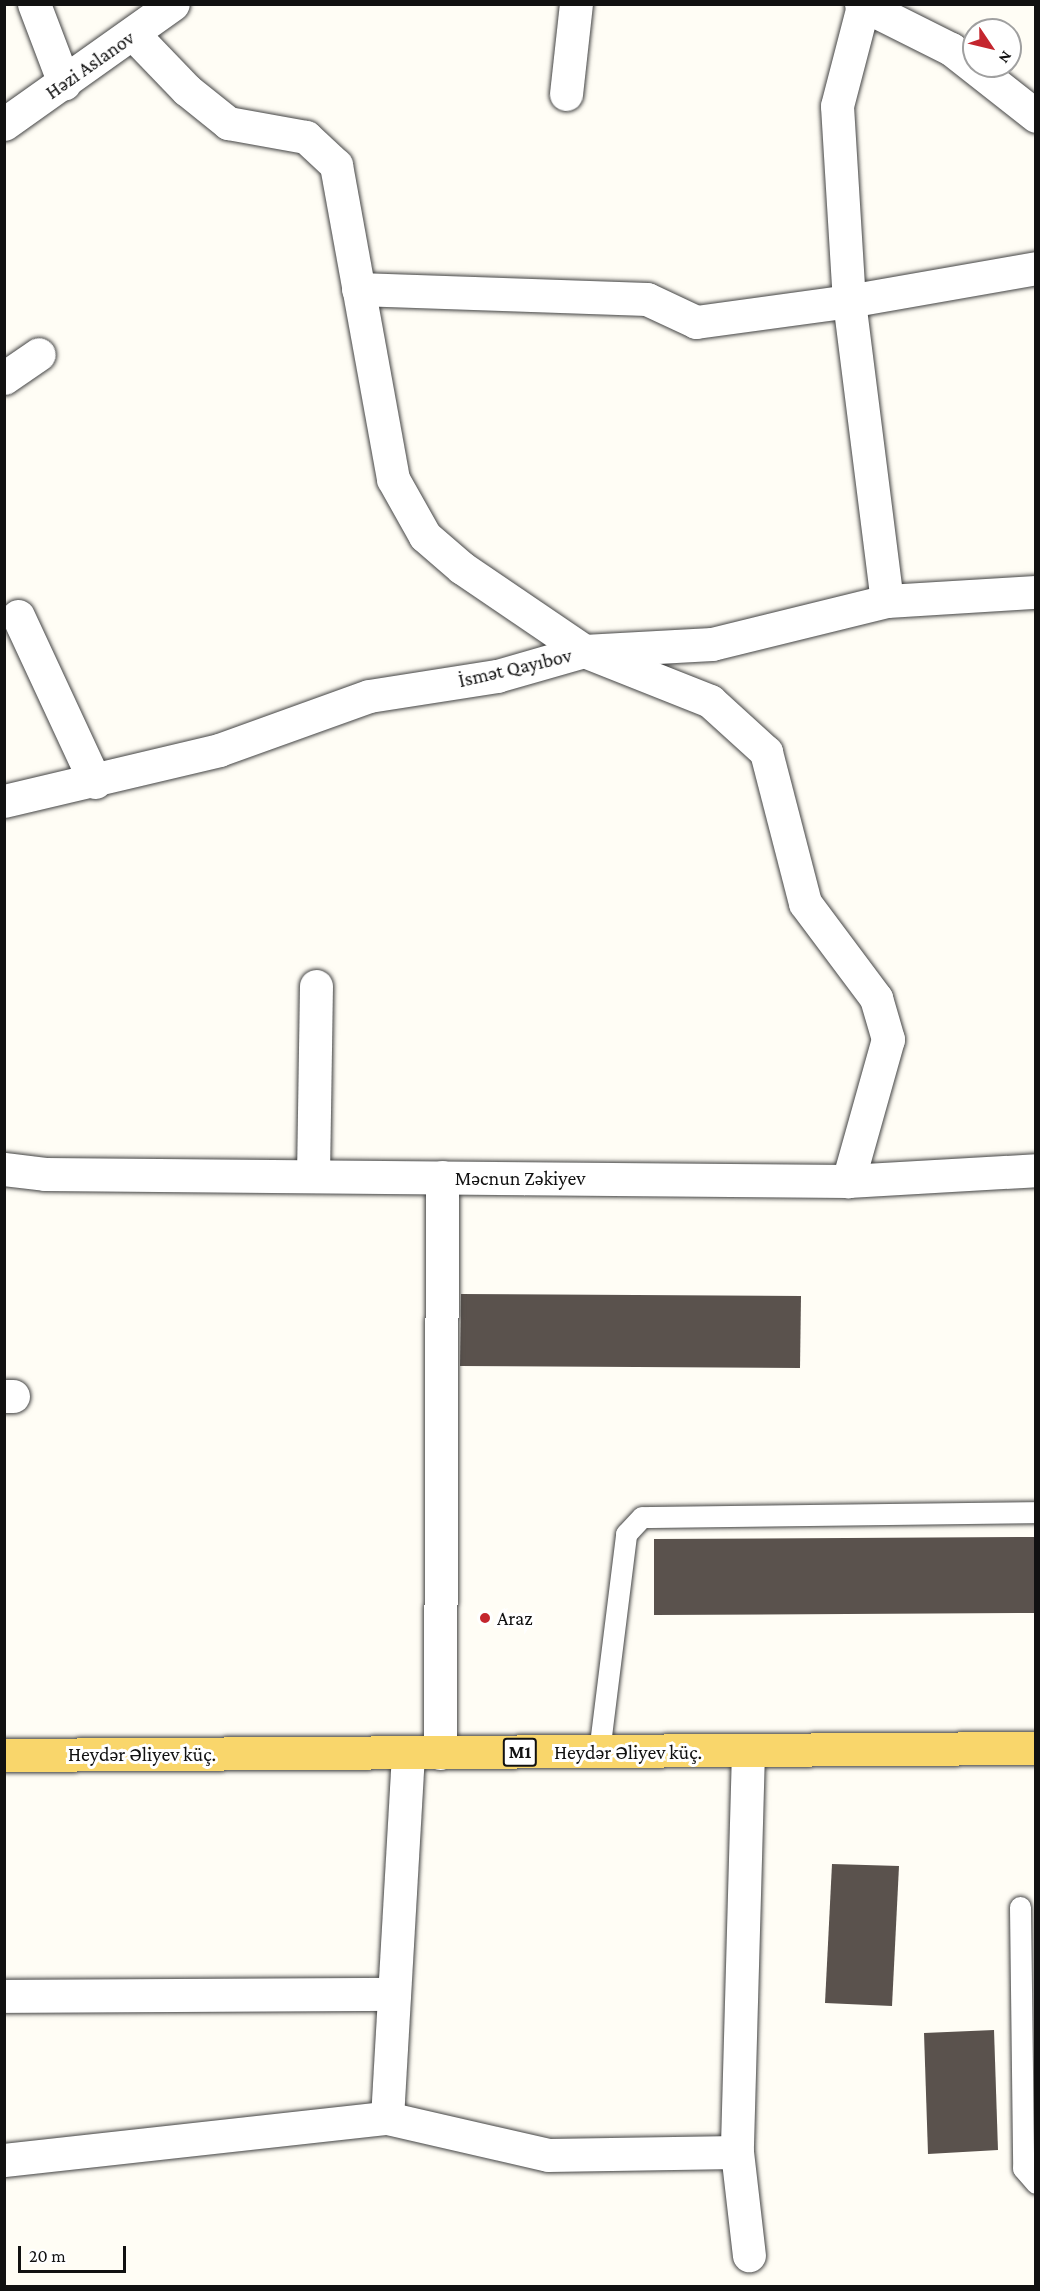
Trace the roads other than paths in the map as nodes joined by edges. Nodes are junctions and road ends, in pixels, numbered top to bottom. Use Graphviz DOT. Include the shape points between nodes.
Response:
graph roads {
  1 [pos="34,4"];
  2 [pos="173,4"];
  3 [pos="576,4"];
  4 [pos="862,5"];
  5 [pos="134,35"];
  6 [pos="64,83"];
  7 [pos="566,94"];
  8 [pos="1035,116"];
  9 [pos="4,124"];
  10 [pos="1035,268"];
  11 [pos="358,289"];
  12 [pos="849,301"];
  13 [pos="39,354"];
  14 [pos="4,378"];
  15 [pos="1035,592"];
  16 [pos="887,601"];
  17 [pos="18,616"];
  18 [pos="584,651"];
  19 [pos="95,782"];
  20 [pos="4,801"];
  21 [pos="316,986"];
  22 [pos="4,1169"];
  23 [pos="1035,1170"];
  24 [pos="313,1176"];
  25 [pos="442,1177"];
  26 [pos="848,1181"];
  27 [pos="1035,1512"];
  28 [pos="1035,1748"];
  29 [pos="748,1751"];
  30 [pos="598,1752"];
  31 [pos="408,1753"];
  32 [pos="440,1753"];
  33 [pos="4,1755"];
  34 [pos="1020,1907"];
  35 [pos="394,1994"];
  36 [pos="4,1996"];
  37 [pos="387,2118"];
  38 [pos="737,2152"];
  39 [pos="4,2160"];
  40 [pos="1035,2183"];
  41 [pos="749,2255"];
  1 -- 6 [label="street"];
  2 -- 5 [label="street, Həzi Aslanov"];
  3 -- 7 [label="street"];
  4 -- 8 [label="street" via="951,49"];
  4 -- 12 [label="street" via="837,106"];
  5 -- 6 [label="street, Həzi Aslanov"];
  5 -- 11 [label="street" via="186,90 228,123 306,137 336,165"];
  6 -- 9 [label="street, Həzi Aslanov"];
  10 -- 12 [label="street"];
  11 -- 12 [label="street" via="647,299 696,322"];
  11 -- 18 [label="street" via="393,479 425,536 462,568"];
  12 -- 16 [label="street"];
  13 -- 14 [label="street"];
  15 -- 16 [label="street, İsmət Qayıbov"];
  16 -- 18 [label="street, İsmət Qayıbov" via="712,644"];
  17 -- 19 [label="street"];
  18 -- 19 [label="street, İsmət Qayıbov" via="497,676 369,696 219,750"];
  18 -- 26 [label="street" via="710,701 766,752 805,903 876,998 888,1039"];
  19 -- 20 [label="street, İsmət Qayıbov"];
  21 -- 24 [label="street"];
  22 -- 24 [label="street, Məcnun Zəkiyev" via="45,1174"];
  23 -- 26 [label="street, Məcnun Zəkiyev"];
  24 -- 25 [label="street, Məcnun Zəkiyev"];
  25 -- 26 [label="street, Məcnun Zəkiyev"];
  25 -- 32 [label="street"];
  27 -- 30 [label="lane" via="642,1517 626,1534"];
  28 -- 29 [label="main road, Heydər Əliyev küç. / M1"];
  29 -- 30 [label="main road, Heydər Əliyev küç. / M1"];
  29 -- 38 [label="street"];
  30 -- 32 [label="main road, Heydər Əliyev küç. / M1"];
  31 -- 32 [label="main road, Heydər Əliyev küç. / M1"];
  31 -- 33 [label="main road, Heydər Əliyev küç. / M1"];
  31 -- 35 [label="street"];
  34 -- 40 [label="lane" via="1023,2168"];
  35 -- 36 [label="street"];
  35 -- 37 [label="street"];
  37 -- 38 [label="street" via="548,2155"];
  37 -- 39 [label="street"];
  38 -- 41 [label="street"];
}
